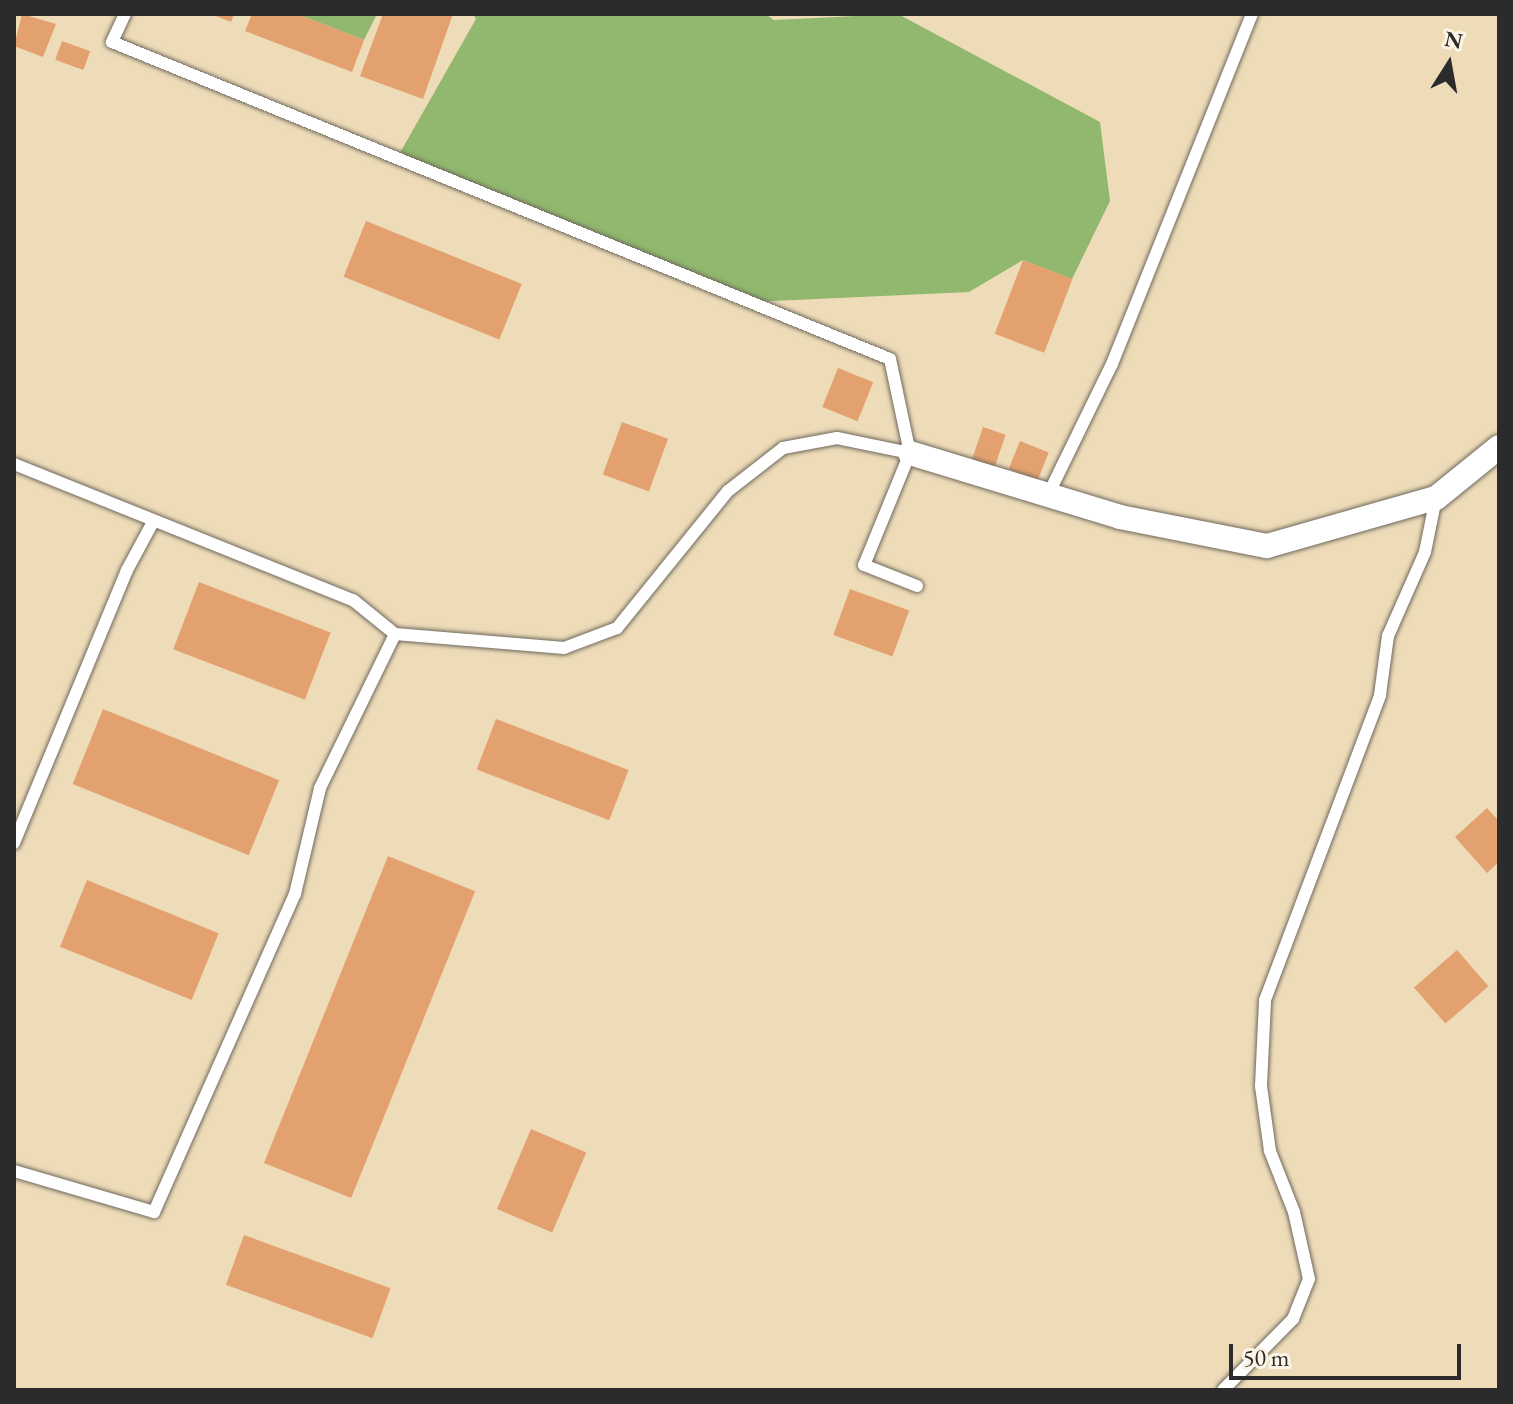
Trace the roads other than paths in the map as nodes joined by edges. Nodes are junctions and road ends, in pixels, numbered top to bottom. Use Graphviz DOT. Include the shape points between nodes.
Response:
graph roads {
  1 [pos="125,14"];
  2 [pos="1252,14"];
  3 [pos="1499,447"];
  4 [pos="910,453"];
  5 [pos="14,464"];
  6 [pos="1048,495"];
  7 [pos="1436,498"];
  8 [pos="153,522"];
  9 [pos="917,586"];
  10 [pos="395,634"];
  11 [pos="14,843"];
  12 [pos="14,1171"];
  13 [pos="1223,1390"];
  1 -- 4 [label="lane" via="112,42 890,359"];
  2 -- 6 [label="lane" via="1112,364"];
  3 -- 7 [label="street"];
  4 -- 6 [label="street"];
  4 -- 9 [label="lane" via="864,565"];
  4 -- 10 [label="lane" via="837,438 783,448 728,491 617,628 564,648"];
  5 -- 8 [label="lane"];
  6 -- 7 [label="street" via="1120,517 1267,546"];
  7 -- 13 [label="lane" via="1425,552 1388,636 1380,695 1265,1000 1261,1086 1270,1151 1294,1212 1309,1279 1293,1319"];
  8 -- 10 [label="lane" via="353,600"];
  8 -- 11 [label="lane" via="127,570"];
  10 -- 12 [label="lane" via="320,788 295,894 154,1212"];
}
